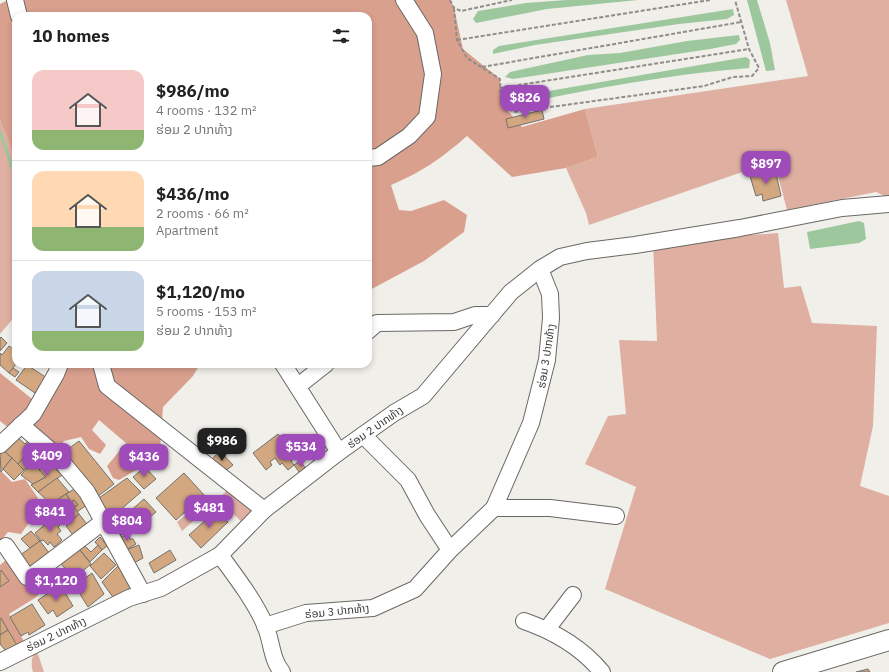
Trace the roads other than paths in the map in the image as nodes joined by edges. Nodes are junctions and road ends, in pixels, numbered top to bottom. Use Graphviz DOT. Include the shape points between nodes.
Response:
graph roads {
  1 [pos="14,0"];
  2 [pos="404,0"];
  3 [pos="18,12"];
  4 [pos="372,158"];
  5 [pos="889,204"];
  6 [pos="540,269"];
  7 [pos="492,315"];
  8 [pos="376,321"];
  9 [pos="58,368"];
  10 [pos="102,368"];
  11 [pos="286,368"];
  12 [pos="321,368"];
  13 [pos="298,386"];
  14 [pos="21,425"];
  15 [pos="363,435"];
  16 [pos="0,445"];
  17 [pos="339,452"];
  18 [pos="494,508"];
  19 [pos="264,510"];
  20 [pos="616,516"];
  21 [pos="104,521"];
  22 [pos="6,546"];
  23 [pos="450,550"];
  24 [pos="220,555"];
  25 [pos="143,594"];
  26 [pos="573,596"];
  27 [pos="524,621"];
  28 [pos="265,626"];
  29 [pos="547,629"];
  30 [pos="889,640"];
  31 [pos="2,656"];
  32 [pos="282,672"];
  33 [pos="602,672"];
  34 [pos="784,672"];
  1 -- 3 [label="street"];
  2 -- 4 [label="street" via="425,33 433,74 427,117 409,136 378,157"];
  5 -- 6 [label="street, ຮ່ອມ 2 ປາກທ້າງ" via="842,208 732,229 587,251 560,258"];
  6 -- 7 [label="street, ຮ່ອມ 2 ປາກທ້າງ" via="511,292"];
  6 -- 18 [label="street, ຮ່ອມ 3 ປາກທ້າງ" via="550,294 551,318 547,360 531,424"];
  7 -- 8 [label="street" via="475,315 454,322"];
  7 -- 15 [label="street, ຮ່ອມ 2 ປາກທ້າງ" via="423,396"];
  9 -- 14 [label="street" via="33,414"];
  10 -- 19 [label="street" via="108,386"];
  11 -- 13 [label="street"];
  12 -- 13 [label="street"];
  13 -- 17 [label="street"];
  14 -- 16 [label="street"];
  14 -- 21 [label="street" via="56,455 87,492"];
  15 -- 17 [label="street, ຮ່ອມ 2 ປາກທ້າງ"];
  15 -- 23 [label="street" via="408,480"];
  17 -- 19 [label="street, ຮ່ອມ 2 ປາກທ້າງ"];
  18 -- 20 [label="street" via="550,508"];
  18 -- 23 [label="street, ຮ່ອມ 3 ປາກທ້າງ"];
  19 -- 24 [label="street, ຮ່ອມ 2 ປາກທ້າງ"];
  21 -- 22 [label="street" via="30,577"];
  21 -- 25 [label="street"];
  23 -- 28 [label="street, ຮ່ອມ 3 ປາກທ້າງ" via="415,589 373,608 306,613"];
  24 -- 25 [label="street, ຮ່ອມ 2 ປາກທ້າງ" via="161,588"];
  24 -- 28 [label="street" via="245,590"];
  25 -- 31 [label="street, ຮ່ອມ 2 ປາກທ້າງ"];
  26 -- 29 [label="street"];
  27 -- 29 [label="street"];
  28 -- 32 [label="street" via="274,659"];
  29 -- 33 [label="street" via="591,659"];
  30 -- 34 [label="main road"];
}
